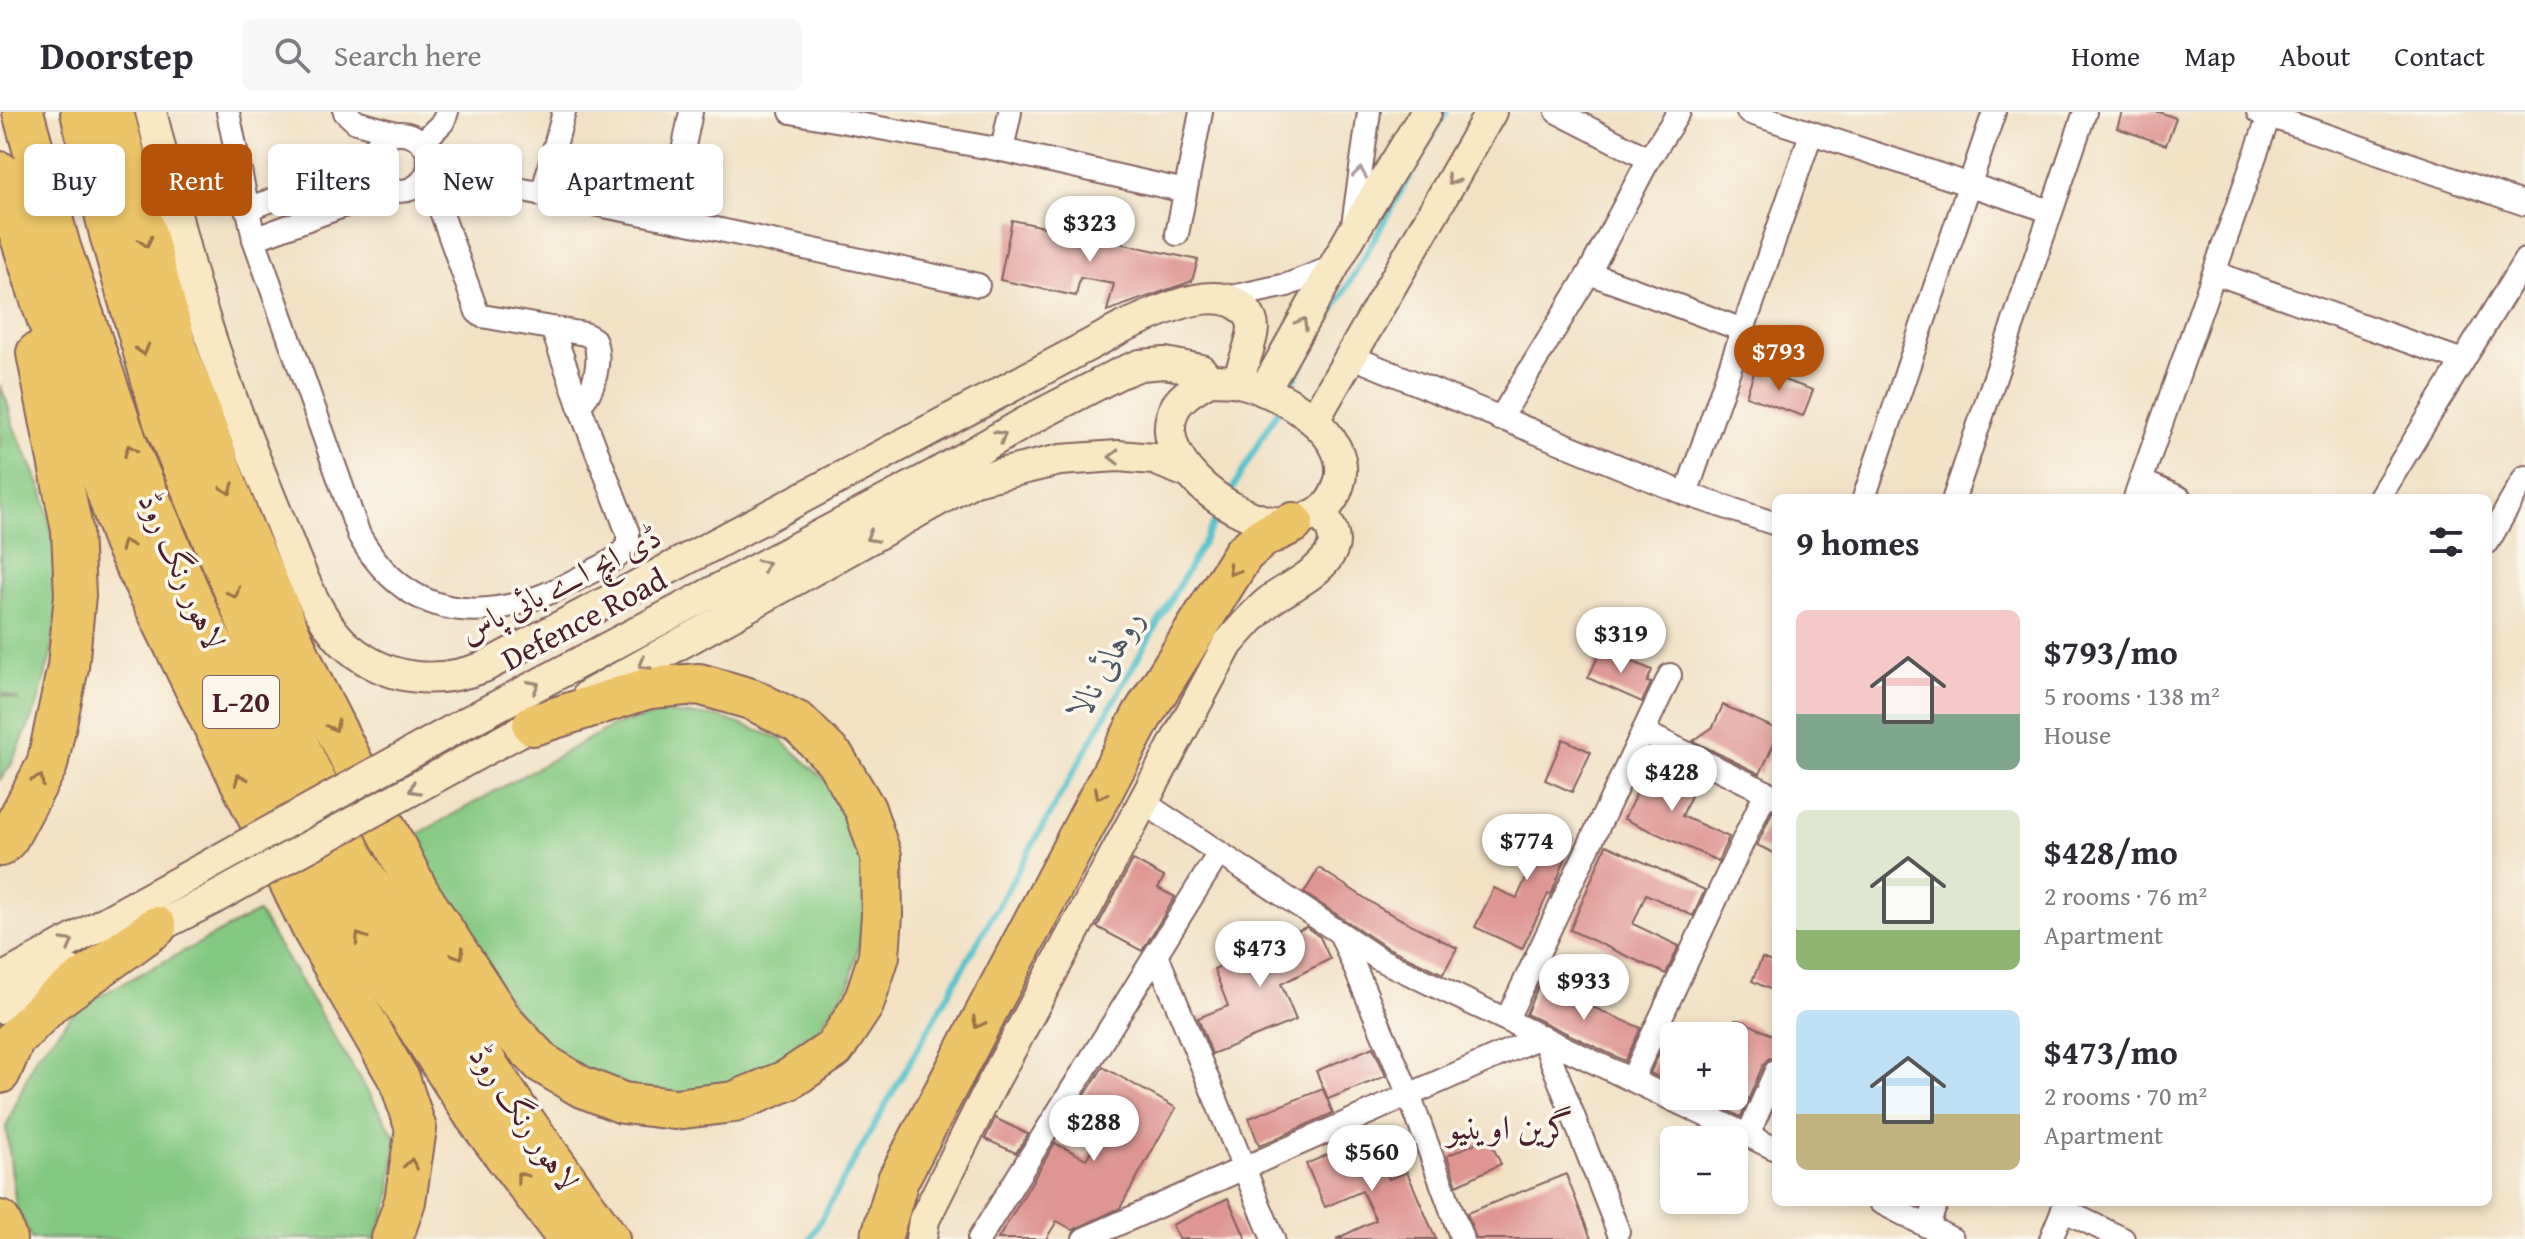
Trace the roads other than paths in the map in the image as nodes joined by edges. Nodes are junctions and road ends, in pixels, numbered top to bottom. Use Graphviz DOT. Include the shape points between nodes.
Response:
graph roads {
  1 [pos="23,112"];
  2 [pos="81,112"];
  3 [pos="113,112"];
  4 [pos="151,112"];
  5 [pos="228,112"];
  6 [pos="345,112"];
  7 [pos="447,112"];
  8 [pos="564,112"];
  9 [pos="691,112"];
  10 [pos="791,112"];
  11 [pos="1010,112"];
  12 [pos="1201,112"];
  13 [pos="1369,112"];
  14 [pos="1426,112"];
  15 [pos="1491,112"];
  16 [pos="1557,112"];
  17 [pos="1679,112"];
  18 [pos="1748,112"];
  19 [pos="1994,112"];
  20 [pos="2085,112"];
  21 [pos="2263,114"];
  22 [pos="834,116"];
  23 [pos="396,133"];
  24 [pos="1811,134"];
  25 [pos="422,143"];
  26 [pos="234,144"];
  27 [pos="378,144"];
  28 [pos="556,144"];
  29 [pos="1002,150"];
  30 [pos="1649,159"];
  31 [pos="0,172"];
  32 [pos="1969,184"];
  33 [pos="1185,191"];
  34 [pos="2525,204"];
  35 [pos="2050,211"];
  36 [pos="13,215"];
  37 [pos="248,216"];
  38 [pos="316,216"];
  39 [pos="443,216"];
  40 [pos="653,216"];
  41 [pos="669,219"];
  42 [pos="1177,234"];
  43 [pos="1352,234"];
  44 [pos="254,239"];
  45 [pos="2525,260"];
  46 [pos="1333,267"];
  47 [pos="1589,273"];
  48 [pos="2215,273"];
  49 [pos="978,285"];
  50 [pos="1227,298"];
  51 [pos="552,328"];
  52 [pos="1743,330"];
  53 [pos="1350,356"];
  54 [pos="2463,361"];
  55 [pos="1237,384"];
  56 [pos="579,405"];
  57 [pos="1500,419"];
  58 [pos="1314,420"];
  59 [pos="1189,473"];
  60 [pos="2525,477"];
  61 [pos="2138,490"];
  62 [pos="1686,494"];
  63 [pos="1865,494"];
  64 [pos="1955,494"];
  65 [pos="2159,494"];
  66 [pos="2381,494"];
  67 [pos="1306,518"];
  68 [pos="1772,523"];
  69 [pos="2492,535"];
  70 [pos="1670,675"];
  71 [pos="533,725"];
  72 [pos="1643,732"];
  73 [pos="1771,794"];
  74 [pos="1143,802"];
  75 [pos="0,846"];
  76 [pos="1219,853"];
  77 [pos="156,927"];
  78 [pos="1340,933"];
  79 [pos="1156,953"];
  80 [pos="0,980"];
  81 [pos="0,1008"];
  82 [pos="1507,1019"];
  83 [pos="1542,1036"];
  84 [pos="0,1073"];
  85 [pos="1632,1079"];
  86 [pos="1772,1080"];
  87 [pos="1409,1095"];
  88 [pos="1729,1126"];
  89 [pos="1748,1135"];
  90 [pos="1772,1147"];
  91 [pos="1244,1168"];
  92 [pos="1888,1206"];
  93 [pos="1935,1206"];
  94 [pos="2065,1206"];
  95 [pos="0,1221"];
  96 [pos="1927,1226"];
  97 [pos="1618,1231"];
  98 [pos="6,1239"];
  99 [pos="392,1239"];
  100 [pos="568,1239"];
  101 [pos="609,1239"];
  102 [pos="881,1239"];
  103 [pos="921,1239"];
  104 [pos="979,1239"];
  105 [pos="1084,1239"];
  106 [pos="1273,1239"];
  107 [pos="1462,1239"];
  108 [pos="1952,1239"];
  109 [pos="2051,1239"];
  110 [pos="2123,1239"];
  100 -- 1 [label="highway, لاہور رنگ روڈ / L-20, one-way" via="475,1116 346,916 198,613 130,452 60,247"];
  2 -- 101 [label="highway, لاہور رنگ روڈ / L-20, one-way" via="164,422 305,760 388,914"];
  3 -- 71 [label="highway, one-way" via="177,350 239,519 311,681 419,893 504,1023 542,1063 580,1086 623,1103 675,1109 734,1102 788,1080 834,1049 863,1005 879,956 882,915 881,856 865,809 835,759 799,723 751,699 699,684 649,688"];
  4 -- 50 [label="main road, ڈی ایچ اے بائی پاس" via="199,298 236,414 291,549 318,608 345,645 386,671 409,677 448,677 484,667 1125,326 1182,304"];
  5 -- 26 [label="street"];
  6 -- 23 [label="street" via="356,122"];
  7 -- 25 [label="street"];
  8 -- 28 [label="street"];
  9 -- 41 [label="street"];
  10 -- 22 [label="street"];
  11 -- 29 [label="street"];
  12 -- 33 [label="street"];
  43 -- 13 [label="street, one-way"];
  14 -- 43 [label="main road"];
  15 -- 53 [label="main road, one-way"];
  16 -- 30 [label="street"];
  17 -- 30 [label="street"];
  18 -- 24 [label="street"];
  19 -- 32 [label="street"];
  20 -- 35 [label="street"];
  21 -- 34 [label="street"];
  21 -- 48 [label="street"];
  22 -- 29 [label="street"];
  23 -- 25 [label="street"];
  23 -- 27 [label="street"];
  24 -- 32 [label="street"];
  24 -- 52 [label="street"];
  29 -- 33 [label="street"];
  30 -- 47 [label="street"];
  31 -- 36 [label="highway"];
  32 -- 35 [label="street"];
  32 -- 63 [label="street"];
  33 -- 42 [label="street"];
  35 -- 64 [label="street"];
  75 -- 36 [label="highway, one-way" via="47,765 68,667 75,595 72,530"];
  99 -- 36 [label="highway, one-way" via="405,1201 416,1129 400,1081 314,932 124,542"];
  37 -- 44 [label="street"];
  38 -- 44 [label="street"];
  39 -- 51 [label="street" via="477,312"];
  40 -- 41 [label="street"];
  41 -- 49 [label="street"];
  43 -- 46 [label="main road"];
  44 -- 56 [label="street" via="359,535 385,574 401,587 456,609 500,609 567,585 625,550 628,533"];
  45 -- 54 [label="street"];
  46 -- 50 [label="street" via="1287,285"];
  55 -- 46 [label="main road, one-way"];
  47 -- 52 [label="street"];
  47 -- 57 [label="street"];
  48 -- 54 [label="street"];
  48 -- 61 [label="street"];
  50 -- 55 [label="main road" via="1251,317 1253,328"];
  51 -- 56 [label="street"];
  51 -- 56 [label="street" via="585,334 598,349 592,388"];
  52 -- 62 [label="street"];
  53 -- 57 [label="street"];
  53 -- 58 [label="main road"];
  54 -- 66 [label="street"];
  55 -- 58 [label="main road"];
  55 -- 59 [label="main road" via="1185,395 1174,409 1174,451"];
  80 -- 55 [label="main road, Defence Road, one-way, bridge" via="465,723 1120,373 1165,363"];
  57 -- 62 [label="street"];
  58 -- 67 [label="main road" via="1334,444 1344,469 1335,495"];
  59 -- 67 [label="main road" via="1245,513 1269,522"];
  59 -- 71 [label="main road, Defence Road, one-way" via="1154,459 1118,456 1060,460 975,480"];
  60 -- 69 [label="street"];
  61 -- 65 [label="street"];
  62 -- 68 [label="street"];
  67 -- 74 [label="main road" via="1332,530 1331,552 1270,601 1228,644"];
  67 -- 102 [label="highway, one-way" via="1263,537 1243,554 1142,716 898,1180"];
  70 -- 72 [label="street"];
  71 -- 77 [label="main road, Defence Road, one-way, bridge"];
  72 -- 73 [label="street"];
  72 -- 82 [label="street"];
  73 -- 85 [label="street"];
  74 -- 76 [label="street"];
  74 -- 103 [label="main road" via="990,1088 924,1220"];
  76 -- 78 [label="street"];
  76 -- 79 [label="street"];
  77 -- 81 [label="main road, Defence Road"];
  77 -- 84 [label="highway" via="52,1002 14,1040"];
  78 -- 82 [label="street" via="1379,959"];
  78 -- 87 [label="street"];
  79 -- 91 [label="street"];
  79 -- 104 [label="street"];
  82 -- 83 [label="street"];
  83 -- 85 [label="street"];
  83 -- 87 [label="street"];
  83 -- 97 [label="street"];
  85 -- 88 [label="street"];
  86 -- 89 [label="street"];
  87 -- 91 [label="street"];
  87 -- 107 [label="street"];
  89 -- 90 [label="street"];
  91 -- 105 [label="street"];
  91 -- 106 [label="street"];
  92 -- 96 [label="street"];
  93 -- 96 [label="street"];
  94 -- 109 [label="street"];
  94 -- 110 [label="street"];
  95 -- 98 [label="highway"];
  96 -- 108 [label="street"];
}
